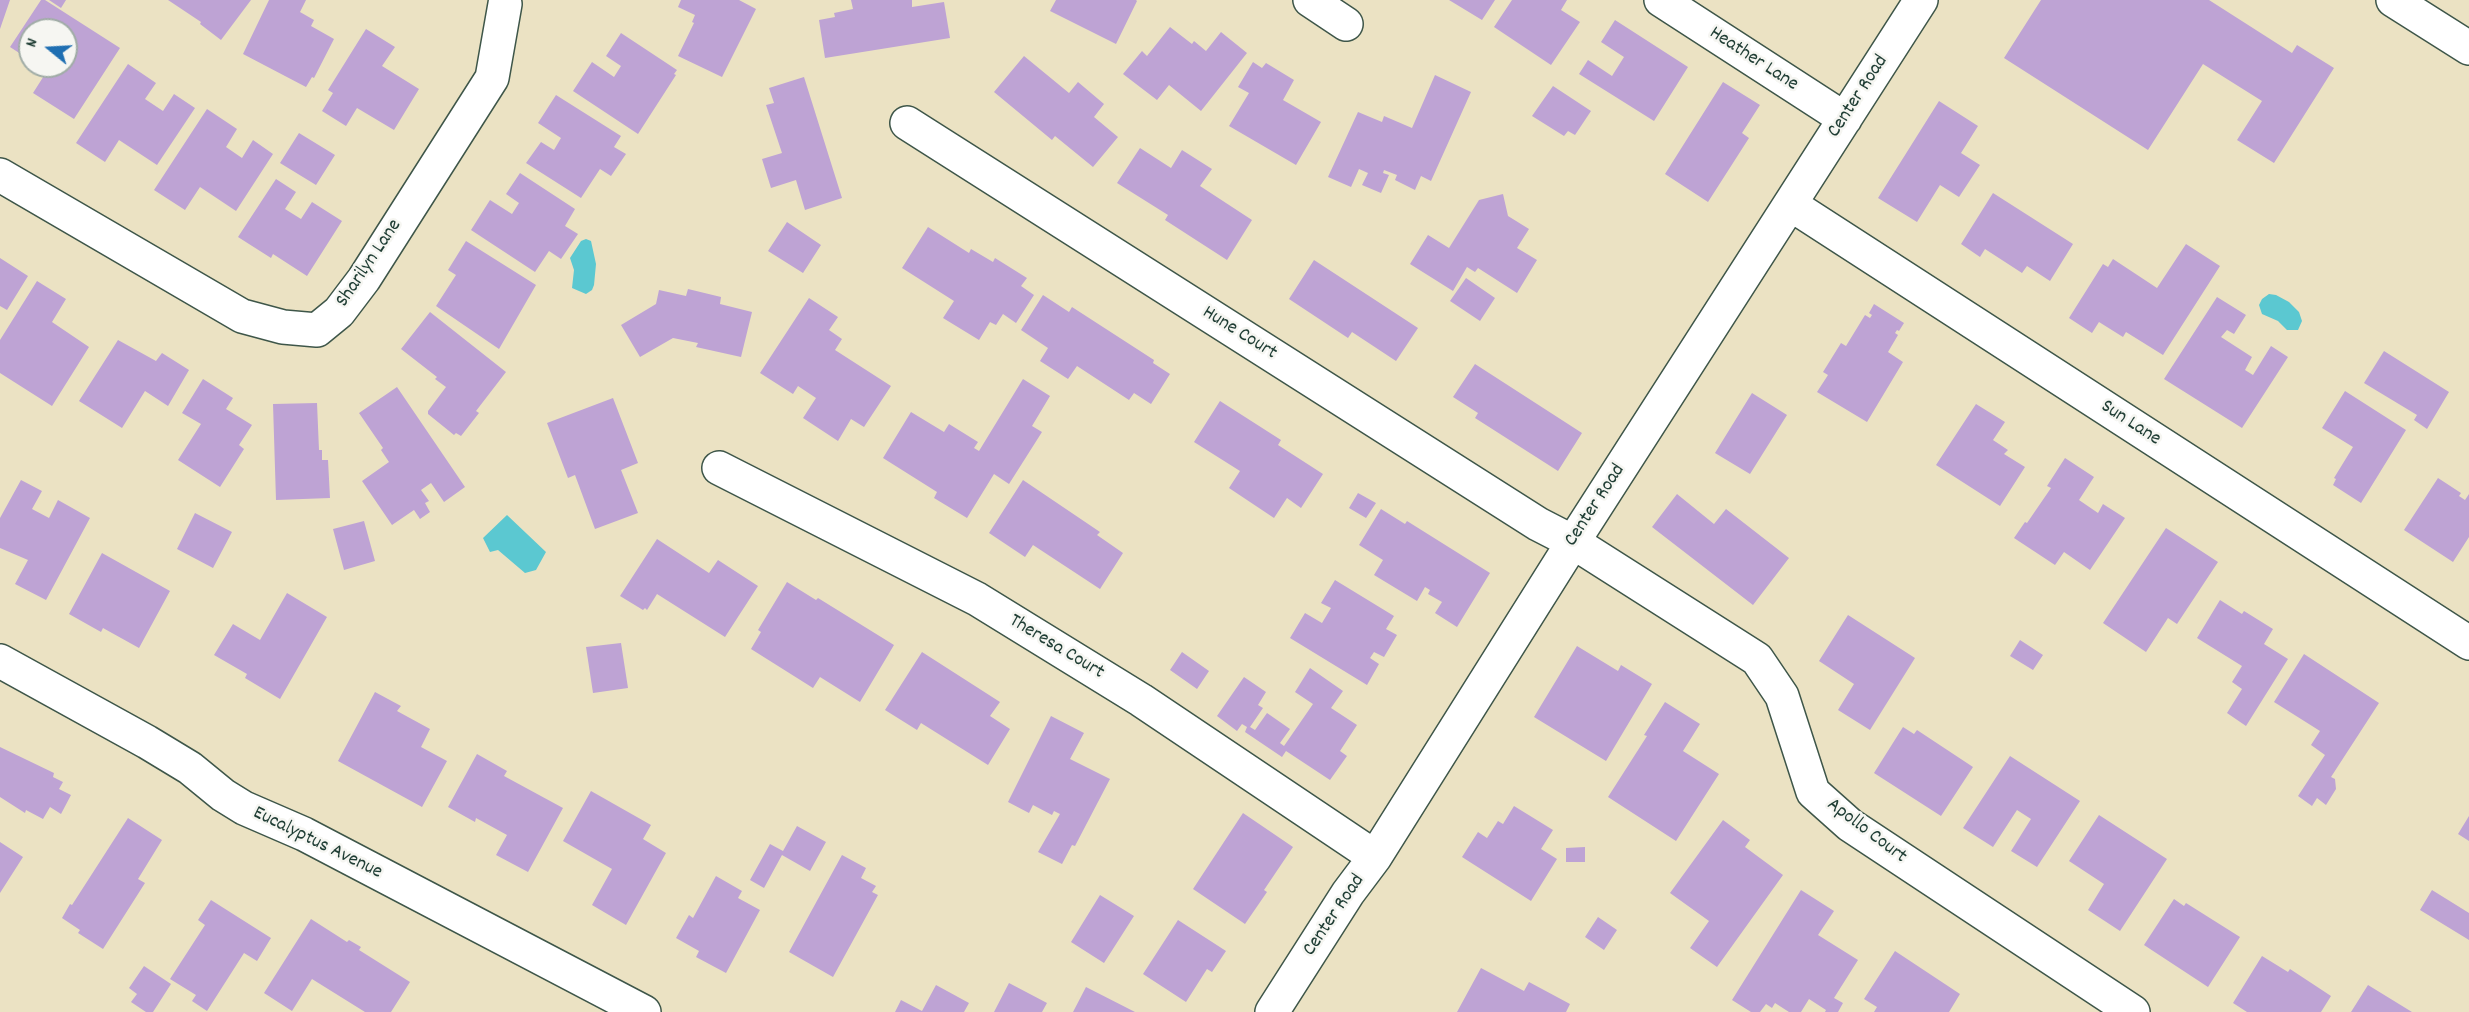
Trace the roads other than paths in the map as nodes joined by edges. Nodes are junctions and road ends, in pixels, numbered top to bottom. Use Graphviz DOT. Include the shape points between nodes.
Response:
graph roads {
  1 [pos="1310,0"];
  2 [pos="1661,0"];
  3 [pos="1921,0"];
  4 [pos="2393,0"];
  5 [pos="506,1"];
  6 [pos="1346,24"];
  7 [pos="2469,48"];
  8 [pos="1845,119"];
  9 [pos="907,123"];
  10 [pos="0,175"];
  11 [pos="1790,204"];
  12 [pos="719,468"];
  13 [pos="1573,542"];
  14 [pos="2469,643"];
  15 [pos="0,660"];
  16 [pos="1376,857"];
  17 [pos="644,1012"];
  18 [pos="1272,1012"];
  19 [pos="2133,1012"];
  1 -- 6 [label="street"];
  2 -- 8 [label="street, Heather Lane"];
  3 -- 8 [label="street, Center Road"];
  4 -- 7 [label="street"];
  5 -- 10 [label="street, Sharilyn Lane" via="492,78 364,279 339,312 317,330 283,327 242,316"];
  8 -- 11 [label="street, Center Road"];
  9 -- 13 [label="street, Hune Court" via="1538,524"];
  11 -- 13 [label="street, Center Road"];
  11 -- 14 [label="street, Sun Lane"];
  12 -- 16 [label="street, Theresa Court" via="977,599 1141,700"];
  13 -- 16 [label="street, Center Road"];
  13 -- 19 [label="street, Apollo Court" via="1757,659 1782,696 1813,792 1850,825"];
  15 -- 17 [label="street, Eucalyptus Avenue" via="190,768 244,808 304,834"];
  16 -- 18 [label="street, Center Road" via="1348,893"];
}
